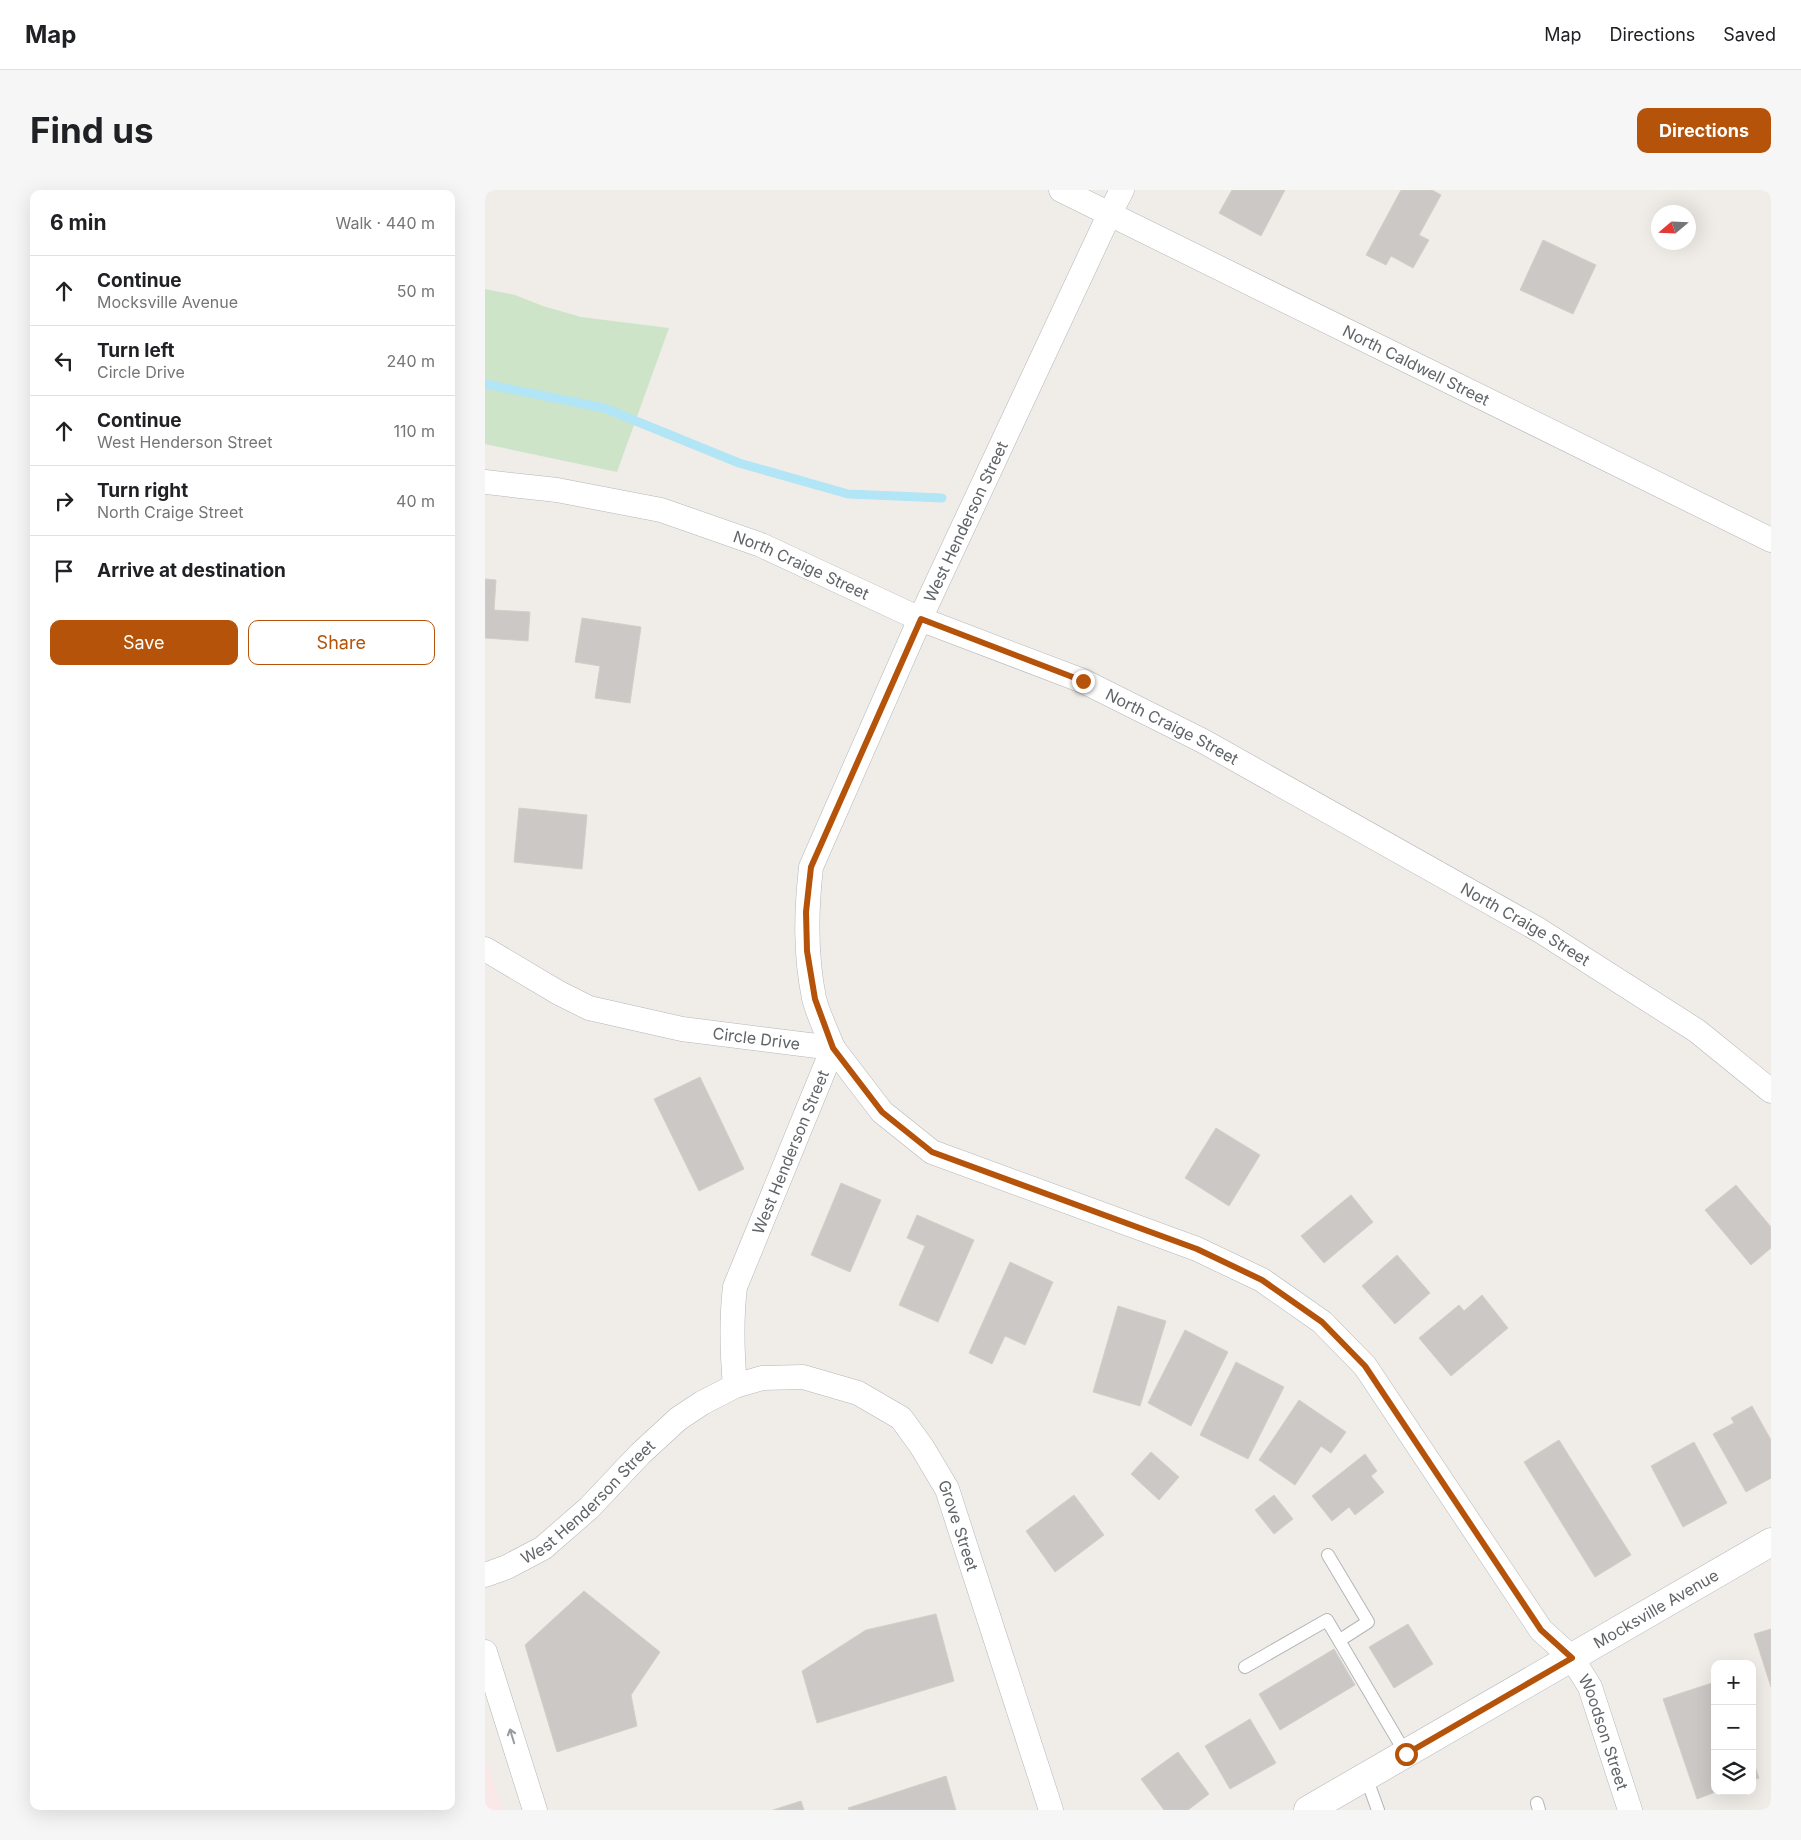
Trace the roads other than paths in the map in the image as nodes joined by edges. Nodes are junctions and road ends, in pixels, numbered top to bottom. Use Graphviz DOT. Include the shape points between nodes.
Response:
graph roads {
  1 [pos="1061,190"];
  2 [pos="1122,190"];
  3 [pos="1109,215"];
  4 [pos="485,482"];
  5 [pos="1771,540"];
  6 [pos="921,619"];
  7 [pos="485,950"];
  8 [pos="833,1048"];
  9 [pos="1771,1091"];
  10 [pos="735,1386"];
  11 [pos="1771,1542"];
  12 [pos="1329,1555"];
  13 [pos="485,1576"];
  14 [pos="1340,1640"];
  15 [pos="485,1652"];
  16 [pos="1572,1658"];
  17 [pos="1245,1668"];
  18 [pos="1406,1754"];
  19 [pos="1366,1777"];
  20 [pos="535,1810"];
  21 [pos="1051,1810"];
  22 [pos="1308,1810"];
  23 [pos="1378,1810"];
  24 [pos="1630,1810"];
  1 -- 3 [label="street, North Caldwell Street"];
  2 -- 3 [label="street, West Henderson Street"];
  3 -- 5 [label="street, North Caldwell Street"];
  3 -- 6 [label="street, West Henderson Street"];
  4 -- 6 [label="street, North Craige Street" via="557,490 661,510 761,545"];
  6 -- 8 [label="street, West Henderson Street" via="811,867 806,912 807,951 815,999"];
  6 -- 9 [label="street, North Craige Street" via="1083,681 1203,741 1539,930 1697,1030"];
  7 -- 8 [label="street, Circle Drive" via="589,1008 682,1029"];
  8 -- 10 [label="street, West Henderson Street" via="735,1287 732,1334"];
  8 -- 16 [label="street" via="882,1112 932,1152 1197,1249 1262,1280 1322,1322 1365,1366 1541,1630"];
  10 -- 13 [label="street, West Henderson Street" via="678,1419 589,1508 543,1548"];
  10 -- 21 [label="street, Grove Street" via="762,1378 803,1377 858,1393 901,1418 947,1489"];
  11 -- 16 [label="street, Mocksville Avenue"];
  12 -- 14 [label="lane" via="1368,1622"];
  14 -- 17 [label="lane" via="1327,1620"];
  14 -- 18 [label="lane"];
  20 -- 15 [label="street, one-way"];
  16 -- 18 [label="street, Mocksville Avenue"];
  16 -- 24 [label="street, Woodson Street" via="1590,1687"];
  18 -- 19 [label="street, Mocksville Avenue"];
  19 -- 22 [label="street, Mocksville Avenue"];
  19 -- 23 [label="lane"];
}
